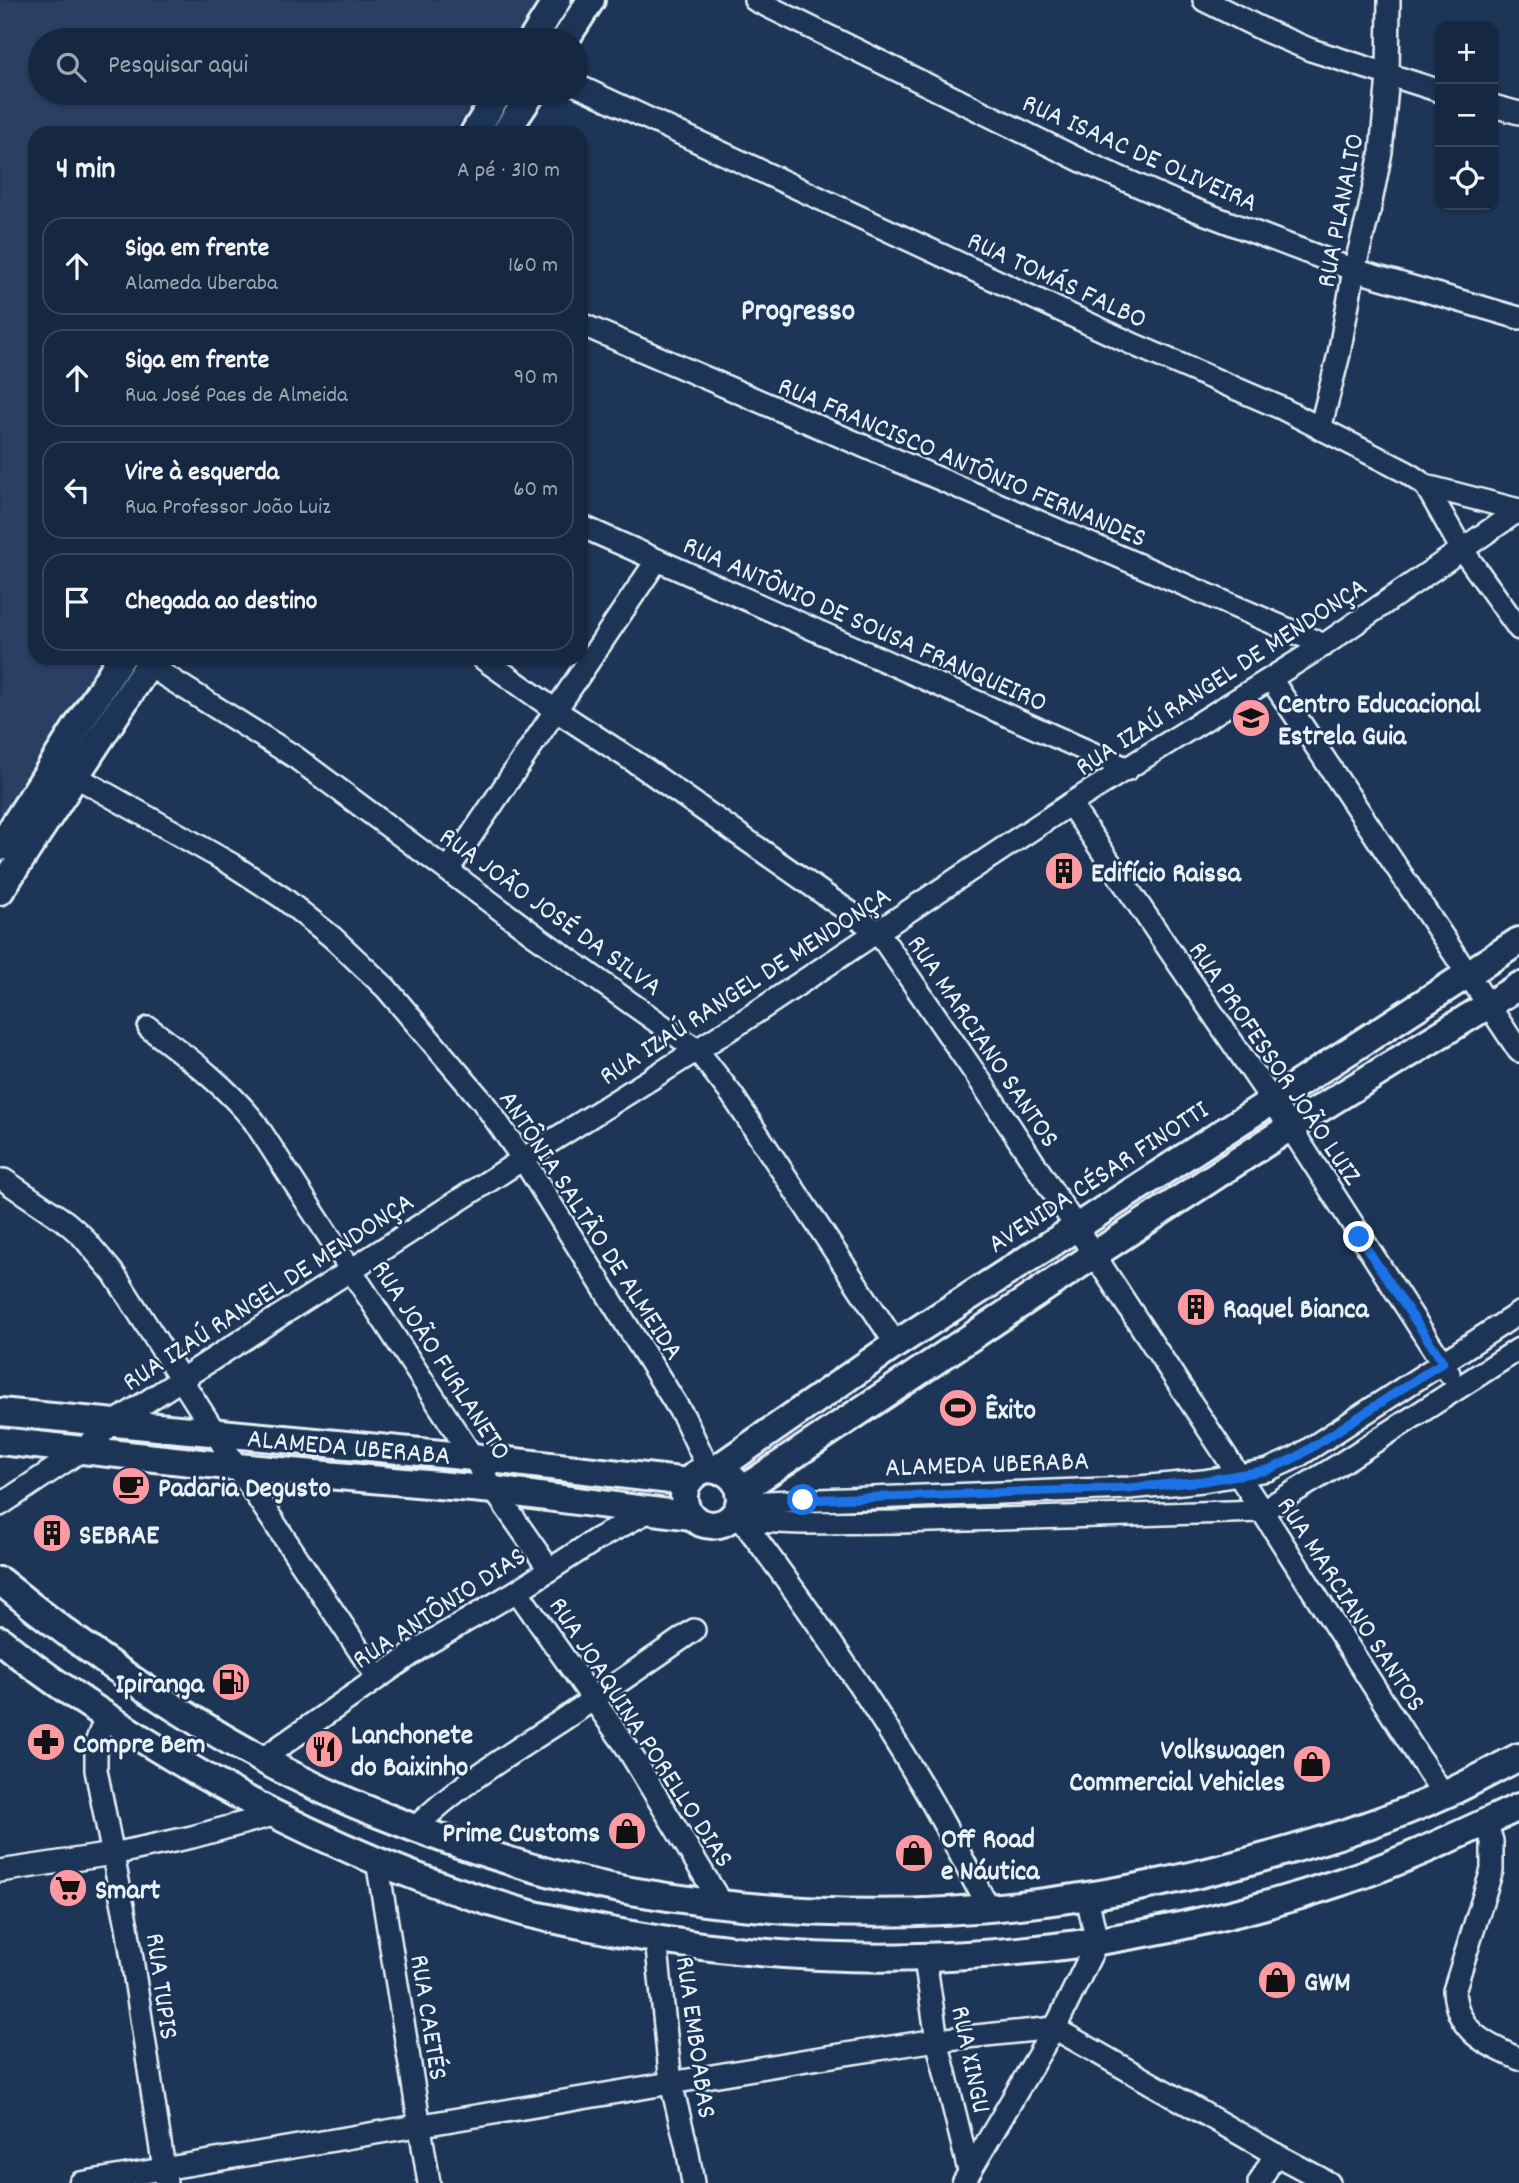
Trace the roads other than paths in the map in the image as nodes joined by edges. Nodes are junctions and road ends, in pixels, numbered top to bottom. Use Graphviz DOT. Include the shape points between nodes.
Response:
graph roads {
  1 [pos="556,0"];
  2 [pos="591,0"];
  3 [pos="754,0"];
  4 [pos="1204,0"];
  5 [pos="1389,0"];
  6 [pos="539,28"];
  7 [pos="573,28"];
  8 [pos="1388,76"];
  9 [pos="1435,90"];
  10 [pos="588,91"];
  11 [pos="492,105"];
  12 [pos="524,105"];
  13 [pos="1498,107"];
  14 [pos="1519,113"];
  15 [pos="478,126"];
  16 [pos="510,126"];
  17 [pos="1354,270"];
  18 [pos="1519,318"];
  19 [pos="588,327"];
  20 [pos="1320,429"];
  21 [pos="1426,486"];
  22 [pos="1519,510"];
  23 [pos="588,529"];
  24 [pos="1461,548"];
  25 [pos="657,560"];
  26 [pos="1519,629"];
  27 [pos="1324,645"];
  28 [pos="588,661"];
  29 [pos="117,665"];
  30 [pos="148,665"];
  31 [pos="155,665"];
  32 [pos="492,665"];
  33 [pos="586,665"];
  34 [pos="1271,679"];
  35 [pos="555,710"];
  36 [pos="1128,769"];
  37 [pos="75,776"];
  38 [pos="1070,804"];
  39 [pos="0,847"];
  40 [pos="448,870"];
  41 [pos="0,891"];
  42 [pos="878,932"];
  43 [pos="1519,942"];
  44 [pos="1469,975"];
  45 [pos="1519,986"];
  46 [pos="1489,1006"];
  47 [pos="149,1028"];
  48 [pos="698,1050"];
  49 [pos="1519,1051"];
  50 [pos="1272,1101"];
  51 [pos="1290,1127"];
  52 [pos="523,1159"];
  53 [pos="4,1180"];
  54 [pos="1074,1226"];
  55 [pos="1094,1255"];
  56 [pos="352,1268"];
  57 [pos="1519,1313"];
  58 [pos="896,1344"];
  59 [pos="1519,1349"];
  60 [pos="1443,1362"];
  61 [pos="183,1379"];
  62 [pos="1458,1389"];
  63 [pos="0,1412"];
  64 [pos="112,1424"];
  65 [pos="215,1433"];
  66 [pos="0,1441"];
  67 [pos="82,1450"];
  68 [pos="473,1457"];
  69 [pos="237,1467"];
  70 [pos="704,1474"];
  71 [pos="1237,1475"];
  72 [pos="494,1490"];
  73 [pos="0,1505"];
  74 [pos="737,1509"];
  75 [pos="651,1510"];
  76 [pos="1262,1511"];
  77 [pos="691,1516"];
  78 [pos="549,1569"];
  79 [pos="0,1581"];
  80 [pos="517,1591"];
  81 [pos="694,1630"];
  82 [pos="0,1640"];
  83 [pos="377,1677"];
  84 [pos="592,1700"];
  85 [pos="106,1716"];
  86 [pos="1519,1757"];
  87 [pos="262,1759"];
  88 [pos="1443,1795"];
  89 [pos="1519,1807"];
  90 [pos="273,1815"];
  91 [pos="1486,1822"];
  92 [pos="415,1828"];
  93 [pos="113,1854"];
  94 [pos="377,1860"];
  95 [pos="0,1871"];
  96 [pos="1087,1897"];
  97 [pos="721,1903"];
  98 [pos="989,1909"];
  99 [pos="656,1939"];
  100 [pos="1097,1942"];
  101 [pos="925,1959"];
  102 [pos="1054,2028"];
  103 [pos="937,2040"];
  104 [pos="1519,2059"];
  105 [pos="671,2083"];
  106 [pos="419,2124"];
  107 [pos="1275,2154"];
  108 [pos="165,2176"];
  109 [pos="966,2177"];
  110 [pos="80,2183"];
  111 [pos="429,2183"];
  112 [pos="693,2183"];
  113 [pos="1259,2183"];
  114 [pos="1329,2183"];
  1 -- 6 [label="main road"];
  2 -- 7 [label="main road"];
  3 -- 17 [label="street, RUA ISAAC DE OLIVEIRA" via="1084,162"];
  4 -- 8 [label="street" via="1300,45"];
  5 -- 8 [label="street, RUA PLANALTO"];
  8 -- 9 [label="street"];
  8 -- 17 [label="street, RUA PLANALTO" via="1381,152"];
  10 -- 20 [label="street, RUA TOMÁS FALBO"];
  11 -- 15 [label="main road"];
  12 -- 16 [label="main road"];
  13 -- 14 [label="street"];
  17 -- 18 [label="street, RUA ISAAC DE OLIVEIRA"];
  17 -- 20 [label="street, RUA PLANALTO"];
  19 -- 27 [label="street, RUA FRANCISCO ANTÔNIO FERNANDES"];
  20 -- 21 [label="street, RUA TOMÁS FALBO"];
  21 -- 22 [label="street, RUA TOMÁS FALBO"];
  21 -- 24 [label="street"];
  22 -- 24 [label="street, RUA IZAÚ RANGEL DE MENDONÇA"];
  23 -- 25 [label="street, RUA ANTÔNIO DE SOUSA FRANQUEIRO"];
  24 -- 26 [label="street"];
  24 -- 27 [label="street, RUA IZAÚ RANGEL DE MENDONÇA"];
  25 -- 28 [label="street"];
  25 -- 36 [label="street, RUA ANTÔNIO DE SOUSA FRANQUEIRO"];
  27 -- 34 [label="street, RUA IZAÚ RANGEL DE MENDONÇA"];
  29 -- 39 [label="main road"];
  30 -- 37 [label="main road"];
  31 -- 40 [label="street, RUA JOÃO JOSÉ DA SILVA" via="295,757"];
  32 -- 35 [label="street, RUA MARCIANO SANTOS"];
  33 -- 35 [label="street"];
  34 -- 36 [label="street, RUA IZAÚ RANGEL DE MENDONÇA"];
  34 -- 44 [label="street"];
  35 -- 40 [label="street"];
  35 -- 42 [label="street, RUA MARCIANO SANTOS"];
  36 -- 38 [label="street, RUA IZAÚ RANGEL DE MENDONÇA"];
  37 -- 41 [label="main road"];
  37 -- 52 [label="street, ANTÔNIA SALTÃO DE ALMEIDA" via="231,864 332,937 386,988 483,1102"];
  38 -- 42 [label="street, RUA IZAÚ RANGEL DE MENDONÇA"];
  38 -- 50 [label="street, RUA PROFESSOR JOÃO LUIZ"];
  40 -- 48 [label="street, RUA JOÃO JOSÉ DA SILVA"];
  42 -- 48 [label="street, RUA IZAÚ RANGEL DE MENDONÇA"];
  42 -- 54 [label="street, RUA MARCIANO SANTOS"];
  43 -- 44 [label="main road, AVENIDA CÉSAR FINOTTI"];
  44 -- 46 [label="street"];
  44 -- 50 [label="main road, AVENIDA CÉSAR FINOTTI"];
  45 -- 46 [label="main road"];
  46 -- 49 [label="street"];
  46 -- 51 [label="main road"];
  47 -- 56 [label="street, RUA JOÃO FURLANETO" via="236,1099"];
  48 -- 52 [label="street, RUA IZAÚ RANGEL DE MENDONÇA"];
  48 -- 58 [label="street, RUA JOÃO JOSÉ DA SILVA" via="732,1094"];
  50 -- 51 [label="street, RUA PROFESSOR JOÃO LUIZ"];
  50 -- 54 [label="main road, AVENIDA CÉSAR FINOTTI"];
  51 -- 55 [label="main road"];
  51 -- 60 [label="street, RUA PROFESSOR JOÃO LUIZ"];
  52 -- 56 [label="street, RUA IZAÚ RANGEL DE MENDONÇA"];
  52 -- 70 [label="street, ANTÔNIA SALTÃO DE ALMEIDA" via="684,1417"];
  53 -- 61 [label="street" via="82,1236 114,1275"];
  54 -- 55 [label="street, RUA MARCIANO SANTOS"];
  54 -- 58 [label="main road, AVENIDA CÉSAR FINOTTI"];
  55 -- 71 [label="street, RUA MARCIANO SANTOS"];
  55 -- 74 [label="main road"];
  56 -- 61 [label="street, RUA IZAÚ RANGEL DE MENDONÇA"];
  56 -- 68 [label="street, RUA JOÃO FURLANETO"];
  57 -- 60 [label="street, ALAMEDA UBERABA"];
  58 -- 70 [label="main road, AVENIDA CÉSAR FINOTTI"];
  59 -- 62 [label="street"];
  60 -- 62 [label="street, RUA PROFESSOR JOÃO LUIZ"];
  60 -- 71 [label="street, ALAMEDA UBERABA" via="1297,1457 1268,1470"];
  61 -- 64 [label="street, RUA IZAÚ RANGEL DE MENDONÇA"];
  61 -- 65 [label="street"];
  62 -- 76 [label="street"];
  63 -- 64 [label="main road, ALAMEDA UBERABA"];
  64 -- 65 [label="main road, ALAMEDA UBERABA"];
  64 -- 67 [label="street, RUA IZAÚ RANGEL DE MENDONÇA"];
  65 -- 68 [label="main road, ALAMEDA UBERABA"];
  65 -- 69 [label="street"];
  66 -- 67 [label="main road, ALAMEDA UBERABA"];
  67 -- 69 [label="main road, ALAMEDA UBERABA"];
  67 -- 73 [label="street, RUA IZAÚ RANGEL DE MENDONÇA"];
  68 -- 70 [label="main road, ALAMEDA UBERABA"];
  68 -- 72 [label="street, RUA JOÃO FURLANETO"];
  69 -- 72 [label="main road, ALAMEDA UBERABA"];
  69 -- 83 [label="street"];
  70 -- 74 [label="main road" via="731,1477"];
  70 -- 77 [label="main road" via="684,1496"];
  71 -- 74 [label="street, ALAMEDA UBERABA" via="1129,1488"];
  71 -- 76 [label="street, RUA MARCIANO SANTOS"];
  72 -- 75 [label="main road, ALAMEDA UBERABA"];
  72 -- 78 [label="street, RUA JOÃO FURLANETO"];
  74 -- 76 [label="street, ALAMEDA UBERABA" via="802,1523"];
  74 -- 77 [label="main road, ALAMEDA UBERABA" via="709,1525"];
  74 -- 98 [label="street" via="860,1686 921,1783"];
  75 -- 77 [label="main road, ALAMEDA UBERABA"];
  75 -- 78 [label="street, RUA ANTÔNIO DIAS"];
  76 -- 88 [label="street, RUA MARCIANO SANTOS"];
  78 -- 80 [label="street, RUA ANTÔNIO DIAS"];
  79 -- 87 [label="main road" via="113,1668"];
  80 -- 83 [label="street, RUA ANTÔNIO DIAS"];
  80 -- 84 [label="street, RUA JOAQUINA PORELLO DIAS"];
  81 -- 84 [label="street"];
  82 -- 85 [label="main road"];
  83 -- 87 [label="street, RUA ANTÔNIO DIAS"];
  84 -- 92 [label="street" via="469,1781"];
  84 -- 97 [label="street, RUA JOAQUINA PORELLO DIAS" via="632,1756"];
  85 -- 90 [label="main road"];
  85 -- 93 [label="street, RUA TUPIS" via="95,1756"];
  86 -- 88 [label="main road"];
  87 -- 92 [label="main road"];
  88 -- 96 [label="main road" via="1313,1844 1203,1874"];
  89 -- 91 [label="main road"];
  90 -- 93 [label="street"];
  90 -- 94 [label="main road"];
  91 -- 100 [label="main road" via="1391,1865 1303,1894"];
  91 -- 104 [label="street" via="1492,1841 1492,1870 1454,1991 1455,2004 1467,2029"];
  92 -- 97 [label="main road" via="573,1878"];
  93 -- 95 [label="street"];
  93 -- 108 [label="street, RUA TUPIS"];
  94 -- 99 [label="main road" via="525,1913"];
  94 -- 106 [label="street, RUA CAETÉS"];
  96 -- 98 [label="main road"];
  96 -- 100 [label="street"];
  97 -- 98 [label="main road" via="873,1914"];
  99 -- 101 [label="main road" via="757,1953"];
  99 -- 105 [label="street, RUA EMBOABAS"];
  100 -- 101 [label="main road"];
  100 -- 102 [label="street"];
  101 -- 103 [label="street, RUA XINGU"];
  102 -- 103 [label="street"];
  102 -- 107 [label="street"];
  102 -- 109 [label="street"];
  103 -- 105 [label="street"];
  103 -- 109 [label="street, RUA XINGU"];
  105 -- 106 [label="street"];
  105 -- 112 [label="street, RUA EMBOABAS"];
  106 -- 108 [label="street"];
  106 -- 111 [label="street, RUA CAETÉS"];
  107 -- 113 [label="street"];
  107 -- 114 [label="street"];
  108 -- 110 [label="street"];
}
